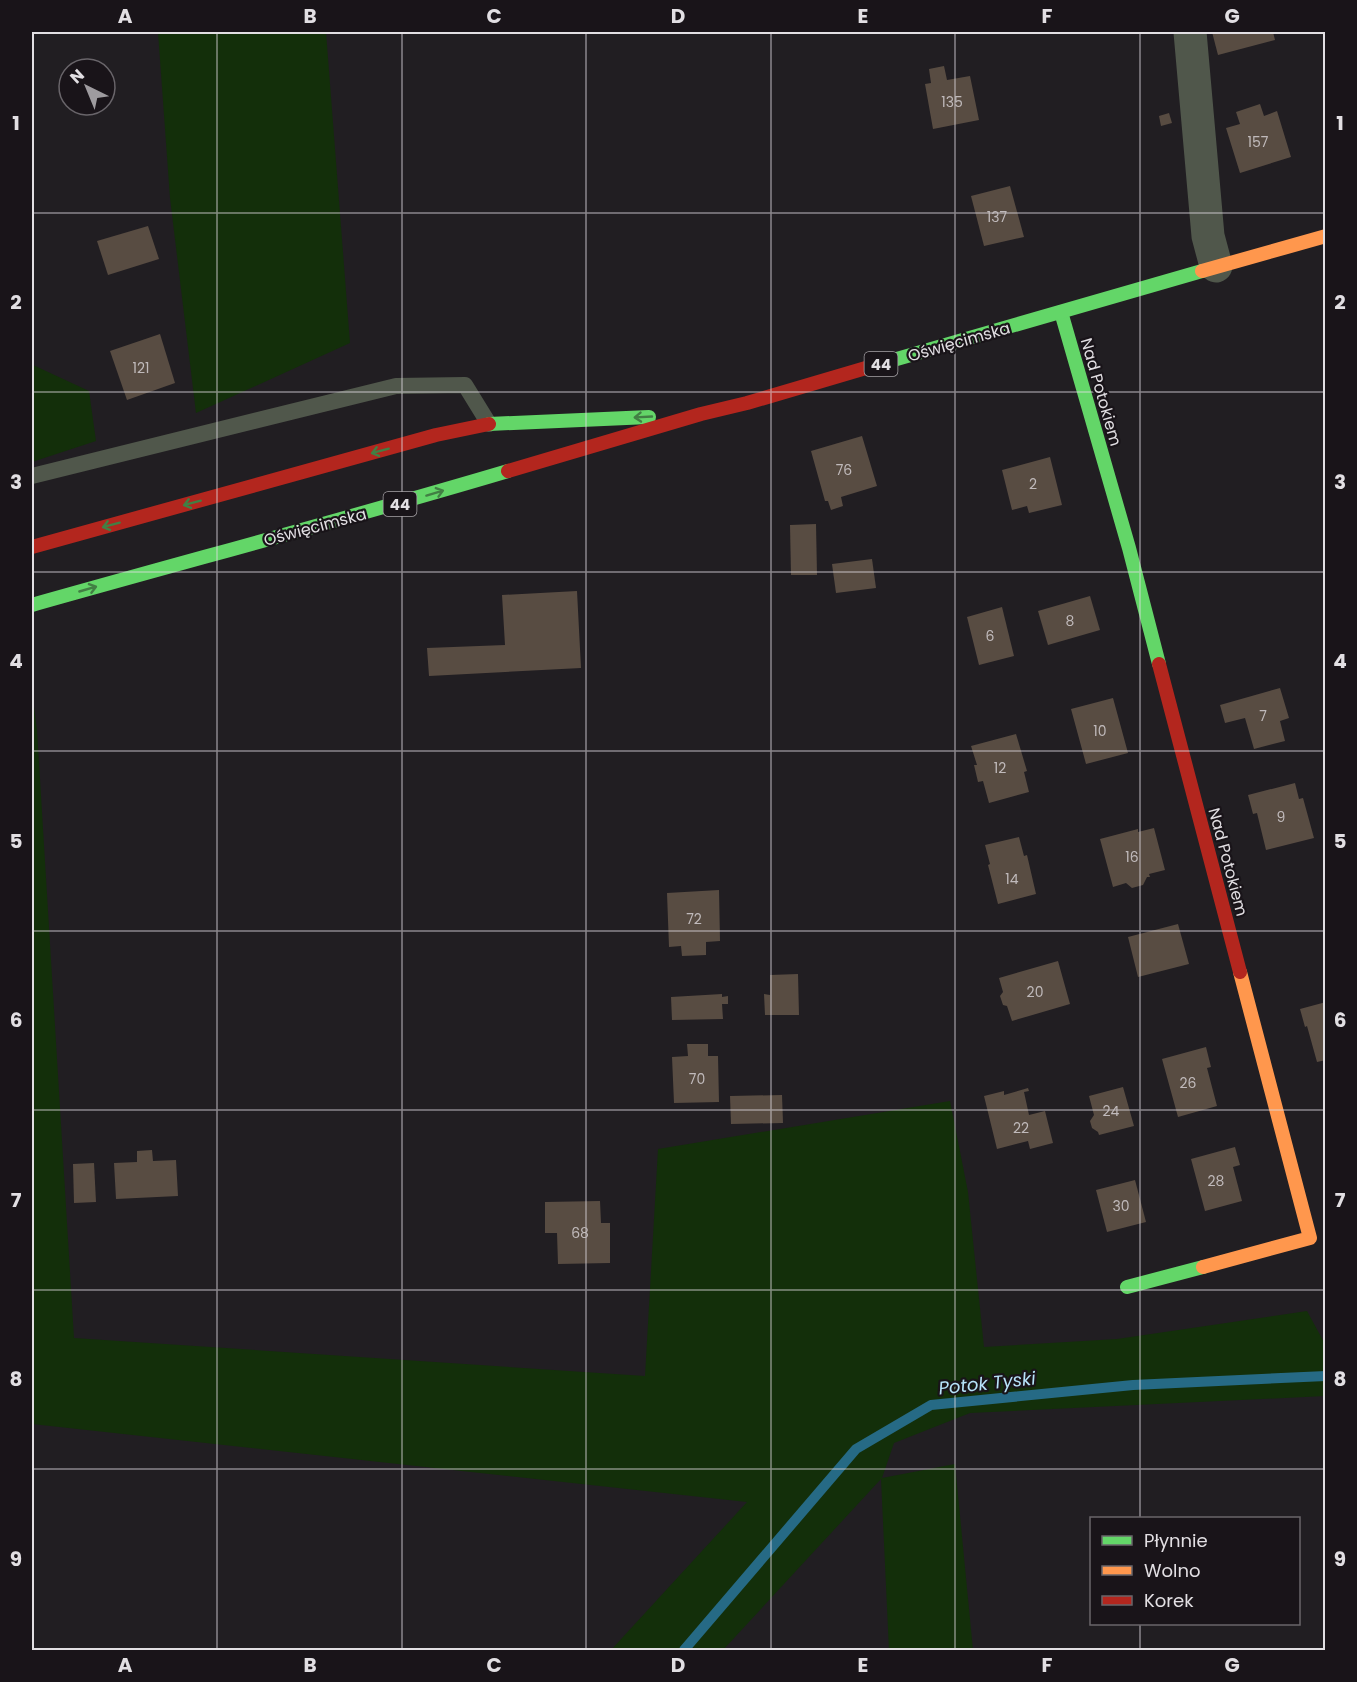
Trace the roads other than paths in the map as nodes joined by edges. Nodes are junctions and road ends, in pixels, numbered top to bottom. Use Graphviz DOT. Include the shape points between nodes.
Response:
graph roads {
  1 [pos="1190,32"];
  2 [pos="1326,236"];
  3 [pos="1216,266"];
  4 [pos="1061,312"];
  5 [pos="701,414"];
  6 [pos="489,424"];
  7 [pos="32,476"];
  8 [pos="32,546"];
  9 [pos="32,605"];
  10 [pos="1127,1287"];
  1 -- 3 [label="street" via="1208,236"];
  2 -- 3 [label="main road, Oświęcimska / 44"];
  3 -- 4 [label="main road, Oświęcimska / 44"];
  4 -- 5 [label="main road, Oświęcimska / 44"];
  4 -- 10 [label="main road, Nad Potokiem" via="1128,548 1310,1238"];
  5 -- 6 [label="main road, Oświęcimska / 44, one-way"];
  9 -- 5 [label="main road, Oświęcimska / 44, one-way" via="385,508"];
  6 -- 7 [label="lane" via="465,385 396,386"];
  6 -- 8 [label="main road, Oświęcimska / 44, one-way" via="436,435"];
}
